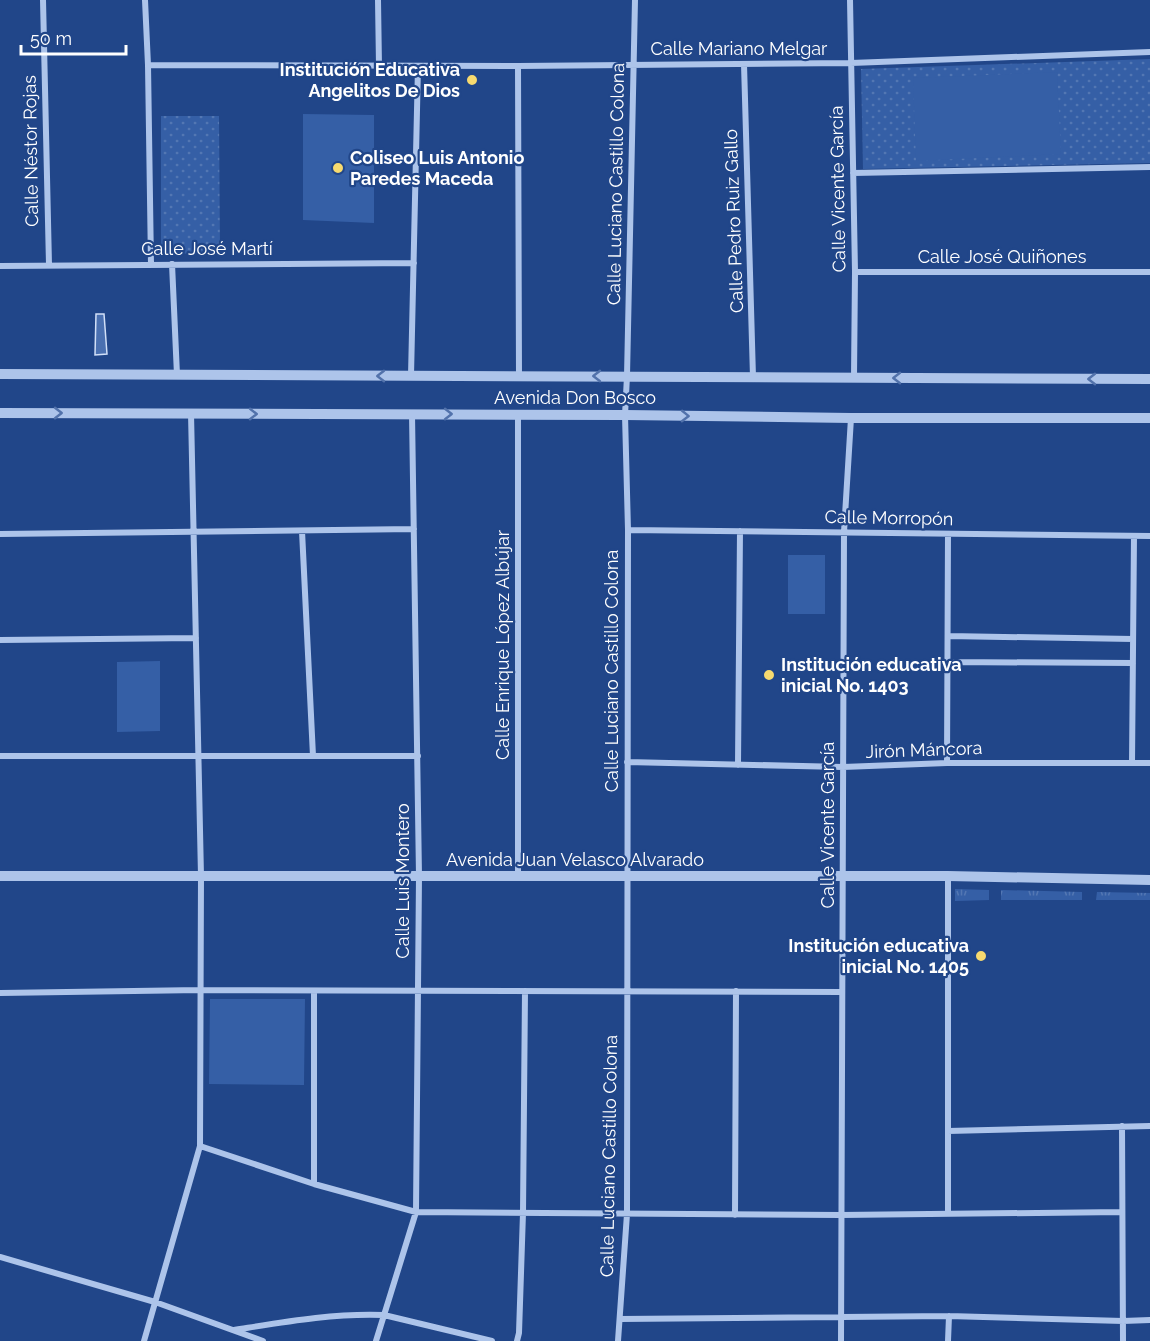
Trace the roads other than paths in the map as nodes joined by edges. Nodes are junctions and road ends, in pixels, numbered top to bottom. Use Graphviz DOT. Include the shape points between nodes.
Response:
graph roads {
  1 [pos="43,0"];
  2 [pos="145,0"];
  3 [pos="378,0"];
  4 [pos="635,0"];
  5 [pos="850,0"];
  6 [pos="1150,52"];
  7 [pos="851,63"];
  8 [pos="148,64"];
  9 [pos="744,64"];
  10 [pos="633,65"];
  11 [pos="379,66"];
  12 [pos="418,66"];
  13 [pos="518,66"];
  14 [pos="1150,167"];
  15 [pos="853,173"];
  16 [pos="414,263"];
  17 [pos="172,264"];
  18 [pos="49,265"];
  19 [pos="151,265"];
  20 [pos="0,266"];
  21 [pos="855,272"];
  22 [pos="1150,273"];
  23 [pos="0,374"];
  24 [pos="177,375"];
  25 [pos="411,376"];
  26 [pos="519,376"];
  27 [pos="627,376"];
  28 [pos="753,377"];
  29 [pos="854,377"];
  30 [pos="1150,379"];
  31 [pos="0,413"];
  32 [pos="191,413"];
  33 [pos="412,414"];
  34 [pos="518,415"];
  35 [pos="625,415"];
  36 [pos="1150,417"];
  37 [pos="851,418"];
  38 [pos="414,529"];
  39 [pos="628,530"];
  40 [pos="302,531"];
  41 [pos="740,531"];
  42 [pos="194,532"];
  43 [pos="844,532"];
  44 [pos="0,534"];
  45 [pos="948,534"];
  46 [pos="1134,536"];
  47 [pos="1150,536"];
  48 [pos="948,636"];
  49 [pos="196,638"];
  50 [pos="1133,639"];
  51 [pos="0,640"];
  52 [pos="948,662"];
  53 [pos="1133,663"];
  54 [pos="0,756"];
  55 [pos="198,756"];
  56 [pos="313,756"];
  57 [pos="417,756"];
  58 [pos="627,762"];
  59 [pos="947,763"];
  60 [pos="1132,763"];
  61 [pos="1150,763"];
  62 [pos="738,765"];
  63 [pos="843,767"];
  64 [pos="0,876"];
  65 [pos="201,876"];
  66 [pos="419,876"];
  67 [pos="518,876"];
  68 [pos="626,876"];
  69 [pos="843,876"];
  70 [pos="948,876"];
  71 [pos="1150,880"];
  72 [pos="200,990"];
  73 [pos="418,990"];
  74 [pos="314,991"];
  75 [pos="525,991"];
  76 [pos="627,991"];
  77 [pos="736,992"];
  78 [pos="842,992"];
  79 [pos="0,993"];
  80 [pos="1122,1126"];
  81 [pos="1150,1126"];
  82 [pos="948,1131"];
  83 [pos="200,1146"];
  84 [pos="314,1184"];
  85 [pos="416,1212"];
  86 [pos="1122,1212"];
  87 [pos="523,1213"];
  88 [pos="627,1214"];
  89 [pos="948,1214"];
  90 [pos="735,1215"];
  91 [pos="841,1215"];
  92 [pos="0,1257"];
  93 [pos="155,1302"];
  94 [pos="384,1315"];
  95 [pos="949,1316"];
  96 [pos="841,1318"];
  97 [pos="620,1319"];
  98 [pos="1150,1320"];
  99 [pos="1123,1321"];
  100 [pos="234,1330"];
  101 [pos="144,1341"];
  102 [pos="263,1341"];
  103 [pos="376,1341"];
  104 [pos="492,1341"];
  105 [pos="517,1341"];
  106 [pos="618,1341"];
  107 [pos="841,1341"];
  108 [pos="948,1341"];
  109 [pos="1123,1341"];
  1 -- 18 [label="street, Calle Néstor Rojas"];
  2 -- 8 [label="street"];
  3 -- 11 [label="street"];
  4 -- 10 [label="street, Calle Luciano Castillo Colona"];
  5 -- 7 [label="street, Calle Vicente García"];
  6 -- 7 [label="street, Calle Mariano Melgar"];
  7 -- 9 [label="street, Calle Mariano Melgar"];
  7 -- 15 [label="street, Calle Vicente García"];
  8 -- 11 [label="street, Calle Mariano Melgar"];
  8 -- 19 [label="street"];
  9 -- 10 [label="street, Calle Mariano Melgar"];
  9 -- 28 [label="street, Calle Pedro Ruiz Gallo"];
  10 -- 13 [label="street, Calle Mariano Melgar"];
  10 -- 27 [label="street, Calle Luciano Castillo Colona"];
  11 -- 12 [label="street, Calle Mariano Melgar"];
  12 -- 13 [label="street, Calle Mariano Melgar"];
  12 -- 16 [label="street"];
  13 -- 26 [label="street"];
  14 -- 15 [label="street"];
  15 -- 21 [label="street, Calle Vicente García"];
  16 -- 17 [label="street, Calle José Martí"];
  16 -- 25 [label="street"];
  17 -- 19 [label="street, Calle José Martí"];
  17 -- 24 [label="street"];
  18 -- 19 [label="street, Calle José Martí"];
  18 -- 20 [label="street, Calle José Martí"];
  21 -- 22 [label="street, Calle José Quiñones"];
  21 -- 29 [label="street, Calle Vicente García"];
  23 -- 24 [label="street, Avenida Don Bosco"];
  25 -- 24 [label="street, Avenida Don Bosco, one-way"];
  25 -- 26 [label="street, Avenida Don Bosco"];
  27 -- 26 [label="street, Avenida Don Bosco, one-way"];
  27 -- 28 [label="street, Avenida Don Bosco"];
  27 -- 35 [label="street, Calle Luciano Castillo Colona"];
  28 -- 29 [label="street, Avenida Don Bosco"];
  30 -- 29 [label="street, Avenida Don Bosco, one-way"];
  31 -- 32 [label="street, Avenida Don Bosco, one-way"];
  32 -- 33 [label="street, Avenida Don Bosco, one-way"];
  32 -- 42 [label="street"];
  33 -- 34 [label="street, Avenida Don Bosco, one-way"];
  33 -- 38 [label="street, Calle Luis Montero"];
  34 -- 35 [label="street, Avenida Don Bosco"];
  34 -- 67 [label="street, Calle Enrique López Albújar"];
  35 -- 37 [label="street, Avenida Don Bosco, one-way"];
  35 -- 39 [label="street, Calle Luciano Castillo Colona"];
  36 -- 37 [label="street, Avenida Don Bosco"];
  37 -- 43 [label="street, Calle Vicente García"];
  38 -- 40 [label="street"];
  38 -- 57 [label="street, Calle Luis Montero"];
  39 -- 41 [label="street, Calle Morropón"];
  39 -- 58 [label="street, Calle Luciano Castillo Colona"];
  40 -- 42 [label="street"];
  40 -- 56 [label="street"];
  41 -- 43 [label="street, Calle Morropón"];
  41 -- 62 [label="street"];
  42 -- 44 [label="street"];
  42 -- 49 [label="street"];
  43 -- 45 [label="street, Calle Morropón"];
  43 -- 63 [label="street, Calle Vicente García"];
  45 -- 46 [label="street, Calle Morropón"];
  45 -- 48 [label="street"];
  46 -- 47 [label="street, Calle Morropón"];
  46 -- 50 [label="street"];
  48 -- 50 [label="street"];
  48 -- 52 [label="street"];
  49 -- 51 [label="street"];
  49 -- 55 [label="street"];
  50 -- 53 [label="street"];
  52 -- 53 [label="street"];
  52 -- 59 [label="street"];
  53 -- 60 [label="street"];
  54 -- 55 [label="street"];
  55 -- 56 [label="street"];
  55 -- 65 [label="street"];
  56 -- 57 [label="street"];
  57 -- 66 [label="street, Calle Luis Montero"];
  58 -- 62 [label="street, Jirón Máncora"];
  58 -- 68 [label="street, Calle Luciano Castillo Colona"];
  59 -- 60 [label="street, Jirón Máncora"];
  59 -- 63 [label="street, Jirón Máncora"];
  60 -- 61 [label="street, Jirón Máncora"];
  62 -- 63 [label="street, Jirón Máncora"];
  63 -- 69 [label="street, Calle Vicente García"];
  64 -- 65 [label="street, Avenida Juan Velasco Alvarado"];
  65 -- 66 [label="street, Avenida Juan Velasco Alvarado"];
  65 -- 72 [label="street"];
  66 -- 67 [label="street, Avenida Juan Velasco Alvarado"];
  66 -- 73 [label="street, Calle Luis Montero"];
  67 -- 68 [label="street, Avenida Juan Velasco Alvarado"];
  68 -- 69 [label="street, Avenida Juan Velasco Alvarado"];
  68 -- 76 [label="street, Calle Luciano Castillo Colona"];
  69 -- 70 [label="street, Avenida Juan Velasco Alvarado"];
  69 -- 78 [label="street, Calle Vicente García"];
  70 -- 71 [label="street, Avenida Juan Velasco Alvarado"];
  70 -- 82 [label="street"];
  72 -- 74 [label="street"];
  72 -- 79 [label="street"];
  72 -- 83 [label="street"];
  73 -- 74 [label="street"];
  73 -- 75 [label="street"];
  73 -- 85 [label="street, Calle Luis Montero"];
  74 -- 84 [label="street"];
  75 -- 76 [label="street"];
  75 -- 87 [label="street"];
  76 -- 77 [label="street"];
  76 -- 88 [label="street, Calle Luciano Castillo Colona"];
  77 -- 78 [label="street"];
  77 -- 90 [label="street"];
  78 -- 91 [label="street, Calle Vicente García"];
  80 -- 81 [label="street"];
  80 -- 82 [label="street"];
  80 -- 86 [label="street"];
  82 -- 89 [label="street"];
  83 -- 84 [label="street"];
  83 -- 93 [label="street"];
  84 -- 85 [label="street"];
  85 -- 87 [label="street"];
  85 -- 94 [label="street, Calle Luis Montero"];
  86 -- 89 [label="street"];
  86 -- 99 [label="street"];
  87 -- 88 [label="street"];
  87 -- 105 [label="street"];
  88 -- 90 [label="street"];
  88 -- 97 [label="street, Calle Luciano Castillo Colona"];
  89 -- 91 [label="street"];
  90 -- 91 [label="street"];
  91 -- 96 [label="street, Calle Vicente García"];
  92 -- 93 [label="street"];
  93 -- 100 [label="street"];
  93 -- 101 [label="street"];
  94 -- 100 [label="street" via="324,1316"];
  94 -- 103 [label="street, Calle Luis Montero"];
  94 -- 104 [label="street"];
  95 -- 96 [label="street"];
  95 -- 99 [label="street"];
  95 -- 108 [label="street"];
  96 -- 97 [label="street"];
  96 -- 107 [label="street, Calle Vicente García"];
  97 -- 106 [label="street, Calle Luciano Castillo Colona"];
  98 -- 99 [label="street"];
  99 -- 109 [label="street"];
  100 -- 102 [label="street"];
}
